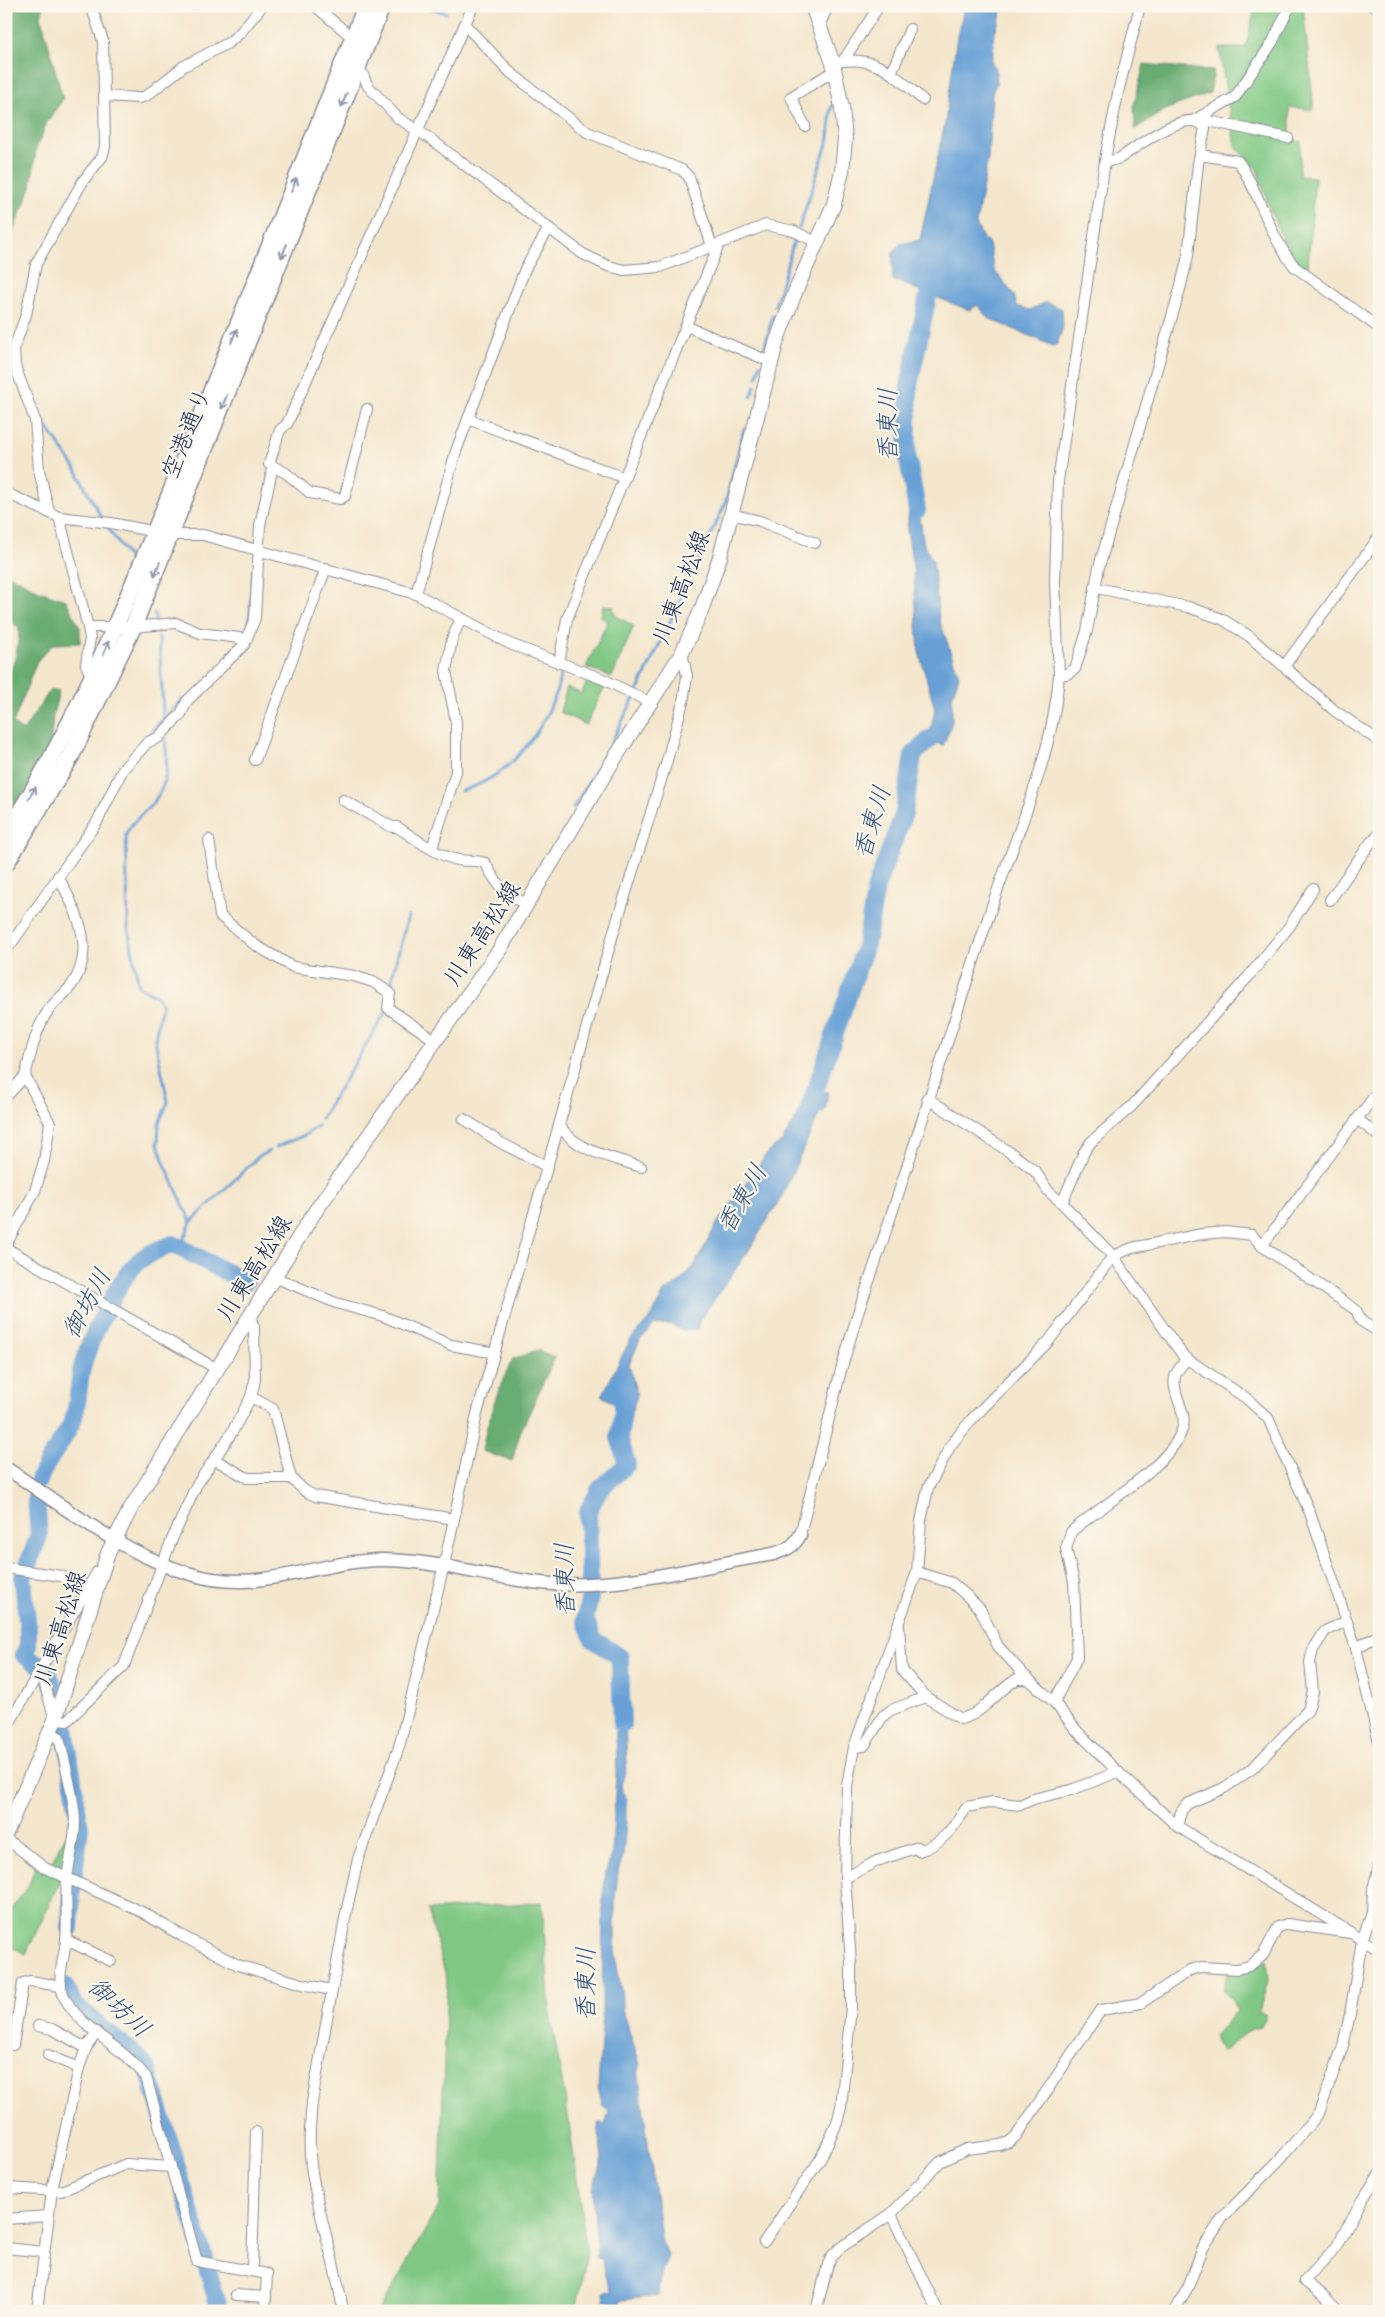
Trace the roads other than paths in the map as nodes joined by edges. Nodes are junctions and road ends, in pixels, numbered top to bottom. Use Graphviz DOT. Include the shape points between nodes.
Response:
graph roads {
  1 [pos="91,6"];
  2 [pos="262,6"];
  3 [pos="315,6"];
  4 [pos="366,6"];
  5 [pos="382,6"];
  6 [pos="473,6"];
  7 [pos="812,6"];
  8 [pos="828,6"];
  9 [pos="879,6"];
  10 [pos="1140,6"];
  11 [pos="1290,6"];
  12 [pos="1372,6"];
  13 [pos="1379,7"];
  14 [pos="465,25"];
  15 [pos="819,26"];
  16 [pos="910,29"];
  17 [pos="353,38"];
  18 [pos="837,65"];
  19 [pos="358,66"];
  20 [pos="892,73"];
  21 [pos="104,96"];
  22 [pos="923,100"];
  23 [pos="1198,121"];
  24 [pos="806,126"];
  25 [pos="417,130"];
  26 [pos="1288,138"];
  27 [pos="1200,154"];
  28 [pos="1105,162"];
  29 [pos="549,228"];
  30 [pos="818,243"];
  31 [pos="715,245"];
  32 [pos="686,326"];
  33 [pos="1379,328"];
  34 [pos="771,362"];
  35 [pos="367,409"];
  36 [pos="468,420"];
  37 [pos="273,466"];
  38 [pos="625,478"];
  39 [pos="6,492"];
  40 [pos="48,512"];
  41 [pos="731,514"];
  42 [pos="59,517"];
  43 [pos="163,533"];
  44 [pos="1379,537"];
  45 [pos="814,543"];
  46 [pos="259,549"];
  47 [pos="326,568"];
  48 [pos="1097,588"];
  49 [pos="416,594"];
  50 [pos="461,618"];
  51 [pos="88,627"];
  52 [pos="115,627"];
  53 [pos="133,627"];
  54 [pos="247,639"];
  55 [pos="682,653"];
  56 [pos="560,662"];
  57 [pos="1285,665"];
  58 [pos="1059,675"];
  59 [pos="93,679"];
  60 [pos="649,702"];
  61 [pos="1379,741"];
  62 [pos="255,760"];
  63 [pos="343,800"];
  64 [pos="6,834"];
  65 [pos="1379,835"];
  66 [pos="209,840"];
  67 [pos="432,848"];
  68 [pos="6,863"];
  69 [pos="58,876"];
  70 [pos="1314,889"];
  71 [pos="1330,900"];
  72 [pos="528,904"];
  73 [pos="6,951"];
  74 [pos="436,1041"];
  75 [pos="25,1076"];
  76 [pos="1379,1090"];
  77 [pos="6,1097"];
  78 [pos="928,1098"];
  79 [pos="464,1119"];
  80 [pos="1357,1119"];
  81 [pos="560,1126"];
  82 [pos="1379,1136"];
  83 [pos="548,1167"];
  84 [pos="641,1168"];
  85 [pos="1062,1203"];
  86 [pos="6,1244"];
  87 [pos="1262,1246"];
  88 [pos="6,1248"];
  89 [pos="1113,1256"];
  90 [pos="274,1278"];
  91 [pos="250,1317"];
  92 [pos="1379,1332"];
  93 [pos="495,1353"];
  94 [pos="1187,1358"];
  95 [pos="217,1369"];
  96 [pos="251,1397"];
  97 [pos="214,1459"];
  98 [pos="6,1468"];
  99 [pos="291,1478"];
  100 [pos="454,1519"];
  101 [pos="800,1535"];
  102 [pos="115,1538"];
  103 [pos="108,1553"];
  104 [pos="164,1564"];
  105 [pos="444,1565"];
  106 [pos="7,1570"];
  107 [pos="917,1572"];
  108 [pos="89,1587"];
  109 [pos="899,1621"];
  110 [pos="1347,1621"];
  111 [pos="1379,1635"];
  112 [pos="1356,1648"];
  113 [pos="41,1672"];
  114 [pos="1029,1679"];
  115 [pos="926,1697"];
  116 [pos="1054,1702"];
  117 [pos="52,1726"];
  118 [pos="6,1729"];
  119 [pos="1379,1742"];
  120 [pos="854,1747"];
  121 [pos="1118,1772"];
  122 [pos="1177,1826"];
  123 [pos="6,1833"];
  124 [pos="6,1838"];
  125 [pos="1379,1866"];
  126 [pos="845,1878"];
  127 [pos="72,1880"];
  128 [pos="1350,1933"];
  129 [pos="1362,1940"];
  130 [pos="69,1941"];
  131 [pos="1379,1950"];
  132 [pos="111,1961"];
  133 [pos="60,1986"];
  134 [pos="331,1990"];
  135 [pos="38,2026"];
  136 [pos="97,2032"];
  137 [pos="13,2046"];
  138 [pos="86,2048"];
  139 [pos="48,2054"];
  140 [pos="79,2068"];
  141 [pos="256,2132"];
  142 [pos="171,2167"];
  143 [pos="1379,2174"];
  144 [pos="6,2188"];
  145 [pos="52,2190"];
  146 [pos="891,2214"];
  147 [pos="48,2216"];
  148 [pos="6,2220"];
  149 [pos="764,2242"];
  150 [pos="6,2248"];
  151 [pos="44,2252"];
  152 [pos="252,2270"];
  153 [pos="236,2295"];
  154 [pos="266,2297"];
  155 [pos="37,2311"];
  156 [pos="265,2311"];
  157 [pos="343,2311"];
  158 [pos="816,2311"];
  159 [pos="938,2311"];
  160 [pos="1174,2311"];
  161 [pos="1338,2311"];
  1 -- 21 [label="street" via="103,41"];
  2 -- 21 [label="street" via="228,44 184,66 146,96"];
  3 -- 17 [label="street"];
  4 -- 17 [label="highway, 空港通り"];
  5 -- 19 [label="highway, 空港通り"];
  6 -- 14 [label="street"];
  7 -- 15 [label="main road, 川東高松線"];
  8 -- 15 [label="street"];
  9 -- 18 [label="street"];
  10 -- 28 [label="street"];
  11 -- 23 [label="street" via="1272,43 1235,97"];
  12 -- 13 [label="street"];
  14 -- 25 [label="street"];
  14 -- 31 [label="street" via="511,73 588,132 682,170 689,177"];
  15 -- 18 [label="main road, 川東高松線"];
  16 -- 20 [label="street"];
  17 -- 19 [label="street"];
  43 -- 17 [label="highway, 空港通り, one-way"];
  18 -- 20 [label="street" via="861,60"];
  18 -- 24 [label="street" via="790,97"];
  18 -- 30 [label="main road, 川東高松線" via="845,139 842,171 834,204"];
  19 -- 25 [label="street" via="382,103"];
  19 -- 43 [label="highway, 空港通り, one-way"];
  20 -- 22 [label="street"];
  21 -- 40 [label="street" via="107,135 102,157 83,181 36,264 26,315 14,348 15,366 34,420 39,470"];
  23 -- 26 [label="street"];
  23 -- 27 [label="street" via="1205,128"];
  23 -- 28 [label="street" via="1182,122 1142,142 1118,159"];
  25 -- 29 [label="street"];
  25 -- 37 [label="street" via="288,424 280,430 269,460"];
  27 -- 33 [label="street" via="1238,160 1248,174 1270,229 1294,267"];
  27 -- 48 [label="street" via="1188,256 1168,336 1099,567"];
  28 -- 58 [label="street" via="1058,482 1055,582"];
  29 -- 31 [label="street" via="583,254 624,270 660,267"];
  29 -- 36 [label="street" via="525,269"];
  30 -- 31 [label="street" via="794,231 766,225"];
  30 -- 34 [label="main road, 川東高松線" via="796,290"];
  31 -- 32 [label="street"];
  32 -- 34 [label="street"];
  32 -- 38 [label="street"];
  34 -- 41 [label="main road, 川東高松線"];
  35 -- 37 [label="street" via="345,496 340,499 310,493"];
  36 -- 38 [label="street"];
  36 -- 49 [label="street" via="456,451"];
  37 -- 46 [label="street" via="260,525"];
  38 -- 56 [label="street" via="567,619"];
  39 -- 40 [label="street"];
  40 -- 42 [label="street"];
  41 -- 45 [label="street" via="760,521"];
  41 -- 55 [label="main road, 川東高松線" via="720,557"];
  42 -- 43 [label="street"];
  42 -- 51 [label="street"];
  43 -- 46 [label="street" via="203,535"];
  43 -- 52 [label="highway, 空港通り"];
  43 -- 53 [label="highway, 空港通り, one-way"];
  44 -- 57 [label="street"];
  46 -- 47 [label="street"];
  46 -- 54 [label="street" via="254,618"];
  47 -- 49 [label="street"];
  47 -- 62 [label="street"];
  48 -- 57 [label="street" via="1188,607 1222,620 1249,636"];
  48 -- 58 [label="street" via="1088,631 1075,669"];
  49 -- 50 [label="street"];
  50 -- 56 [label="street" via="510,644"];
  50 -- 67 [label="street" via="452,639 446,671 456,722 456,772"];
  51 -- 52 [label="street"];
  51 -- 59 [label="street" via="90,638 86,665"];
  52 -- 53 [label="street"];
  59 -- 52 [label="highway, 空港通り, one-way"];
  53 -- 54 [label="street" via="176,623 200,633"];
  53 -- 68 [label="highway, 空港通り" via="71,756"];
  54 -- 69 [label="street" via="187,701 181,714 158,738 148,742 122,769 97,822"];
  55 -- 60 [label="main road, 川東高松線"];
  55 -- 81 [label="street" via="687,676 683,702"];
  56 -- 60 [label="street"];
  57 -- 61 [label="street" via="1335,711"];
  58 -- 78 [label="street" via="1054,722 1040,770"];
  64 -- 59 [label="highway, 空港通り, one-way" via="58,750"];
  60 -- 72 [label="main road, 川東高松線"];
  63 -- 67 [label="street"];
  65 -- 71 [label="street"];
  66 -- 74 [label="street" via="220,916 255,945 293,967 373,982 390,993 388,1008"];
  67 -- 72 [label="street" via="459,860 474,859 485,863 498,885 510,897"];
  69 -- 73 [label="street"];
  69 -- 75 [label="street" via="75,909 86,950 81,970 48,1010 37,1030"];
  70 -- 85 [label="street" via="1289,927 1248,977 1133,1105 1091,1142"];
  72 -- 74 [label="main road, 川東高松線"];
  74 -- 90 [label="main road, 川東高松線" via="312,1216"];
  75 -- 77 [label="street"];
  75 -- 86 [label="street" via="50,1123 35,1191"];
  76 -- 80 [label="street"];
  78 -- 85 [label="street" via="1035,1171 1049,1192"];
  78 -- 101 [label="street" via="841,1370"];
  79 -- 83 [label="street"];
  80 -- 82 [label="street"];
  80 -- 87 [label="street"];
  81 -- 83 [label="street"];
  81 -- 84 [label="street" via="568,1138 581,1146"];
  83 -- 93 [label="street"];
  85 -- 89 [label="street"];
  87 -- 89 [label="street" via="1252,1235 1226,1232 1132,1248"];
  87 -- 92 [label="street" via="1356,1310 1361,1321"];
  88 -- 95 [label="street"];
  89 -- 94 [label="street"];
  89 -- 107 [label="street" via="1048,1342 972,1419 951,1445 928,1488 921,1521"];
  90 -- 91 [label="main road, 川東高松線"];
  90 -- 93 [label="street" via="336,1303 383,1316 451,1345"];
  91 -- 95 [label="main road, 川東高松線"];
  91 -- 96 [label="street" via="254,1327 255,1380"];
  93 -- 100 [label="street" via="477,1414"];
  94 -- 110 [label="street" via="1246,1398 1268,1418 1310,1513"];
  94 -- 116 [label="street" via="1175,1375 1174,1383 1184,1418 1179,1438 1154,1468 1070,1532 1066,1549 1074,1582 1077,1658"];
  95 -- 102 [label="main road, 川東高松線"];
  96 -- 97 [label="street"];
  96 -- 99 [label="street" via="273,1409"];
  97 -- 99 [label="street" via="247,1478"];
  97 -- 104 [label="street" via="196,1486"];
  98 -- 102 [label="street"];
  99 -- 100 [label="street" via="315,1496"];
  100 -- 105 [label="street"];
  101 -- 105 [label="street" via="786,1550 635,1579 552,1584 486,1575"];
  102 -- 103 [label="main road, 川東高松線"];
  102 -- 104 [label="street"];
  103 -- 108 [label="street"];
  103 -- 117 [label="main road, 川東高松線"];
  104 -- 105 [label="street" via="191,1574 240,1582 286,1577 344,1562 379,1560"];
  104 -- 117 [label="street" via="124,1666 67,1721"];
  105 -- 134 [label="street" via="399,1747 358,1859"];
  106 -- 108 [label="street" via="61,1576"];
  107 -- 109 [label="street"];
  107 -- 114 [label="street" via="952,1583 966,1595 980,1609 998,1646"];
  108 -- 113 [label="street"];
  109 -- 115 [label="street" via="902,1670"];
  109 -- 120 [label="street"];
  110 -- 112 [label="street"];
  110 -- 122 [label="street" via="1325,1630 1313,1650 1310,1662 1313,1692 1308,1710 1252,1769 1224,1788 1187,1804"];
  111 -- 112 [label="street"];
  112 -- 119 [label="street"];
  113 -- 117 [label="street"];
  113 -- 118 [label="street"];
  114 -- 115 [label="street" via="1018,1679 969,1717 961,1719"];
  114 -- 116 [label="street"];
  115 -- 120 [label="street" via="891,1710 883,1716 864,1746"];
  116 -- 121 [label="street" via="1077,1731"];
  117 -- 123 [label="main road, 川東高松線"];
  117 -- 127 [label="street" via="59,1737 75,1822"];
  120 -- 126 [label="street" via="847,1786"];
  121 -- 122 [label="street"];
  121 -- 126 [label="street" via="1020,1805 993,1802 967,1808 944,1840 920,1851 918,1847 877,1862"];
  122 -- 128 [label="street"];
  124 -- 127 [label="street" via="46,1868"];
  125 -- 129 [label="street" via="1373,1889 1372,1913"];
  126 -- 149 [label="street" via="851,2008 841,2107 821,2158"];
  127 -- 130 [label="street"];
  127 -- 134 [label="street" via="142,1912 238,1965"];
  128 -- 129 [label="street"];
  128 -- 146 [label="street" via="1287,1924 1278,1927 1263,1955 1249,1966 1190,1970 1141,2003 1101,2010 1009,2142 967,2149 940,2162"];
  129 -- 131 [label="street"];
  129 -- 160 [label="street" via="1343,2046 1318,2112 1283,2156 1218,2224 1203,2248 1188,2287"];
  130 -- 132 [label="street"];
  130 -- 133 [label="street" via="60,1966"];
  133 -- 136 [label="street" via="69,2005"];
  133 -- 137 [label="street" via="30,1981 23,1983"];
  134 -- 157 [label="street" via="312,2102 310,2153"];
  135 -- 138 [label="street" via="52,2029"];
  136 -- 138 [label="street"];
  136 -- 142 [label="street" via="137,2065 146,2077"];
  138 -- 140 [label="street"];
  139 -- 140 [label="street"];
  140 -- 145 [label="street"];
  141 -- 152 [label="street"];
  142 -- 145 [label="street" via="126,2164 61,2191"];
  142 -- 152 [label="street" via="198,2261"];
  143 -- 161 [label="street" via="1337,2246 1304,2281"];
  144 -- 145 [label="street"];
  145 -- 147 [label="street"];
  146 -- 158 [label="street" via="832,2256"];
  146 -- 159 [label="street"];
  147 -- 148 [label="street"];
  147 -- 151 [label="street"];
  150 -- 151 [label="street"];
  151 -- 155 [label="street"];
  152 -- 154 [label="street" via="266,2274"];
  153 -- 154 [label="street"];
  154 -- 156 [label="street"];
}
